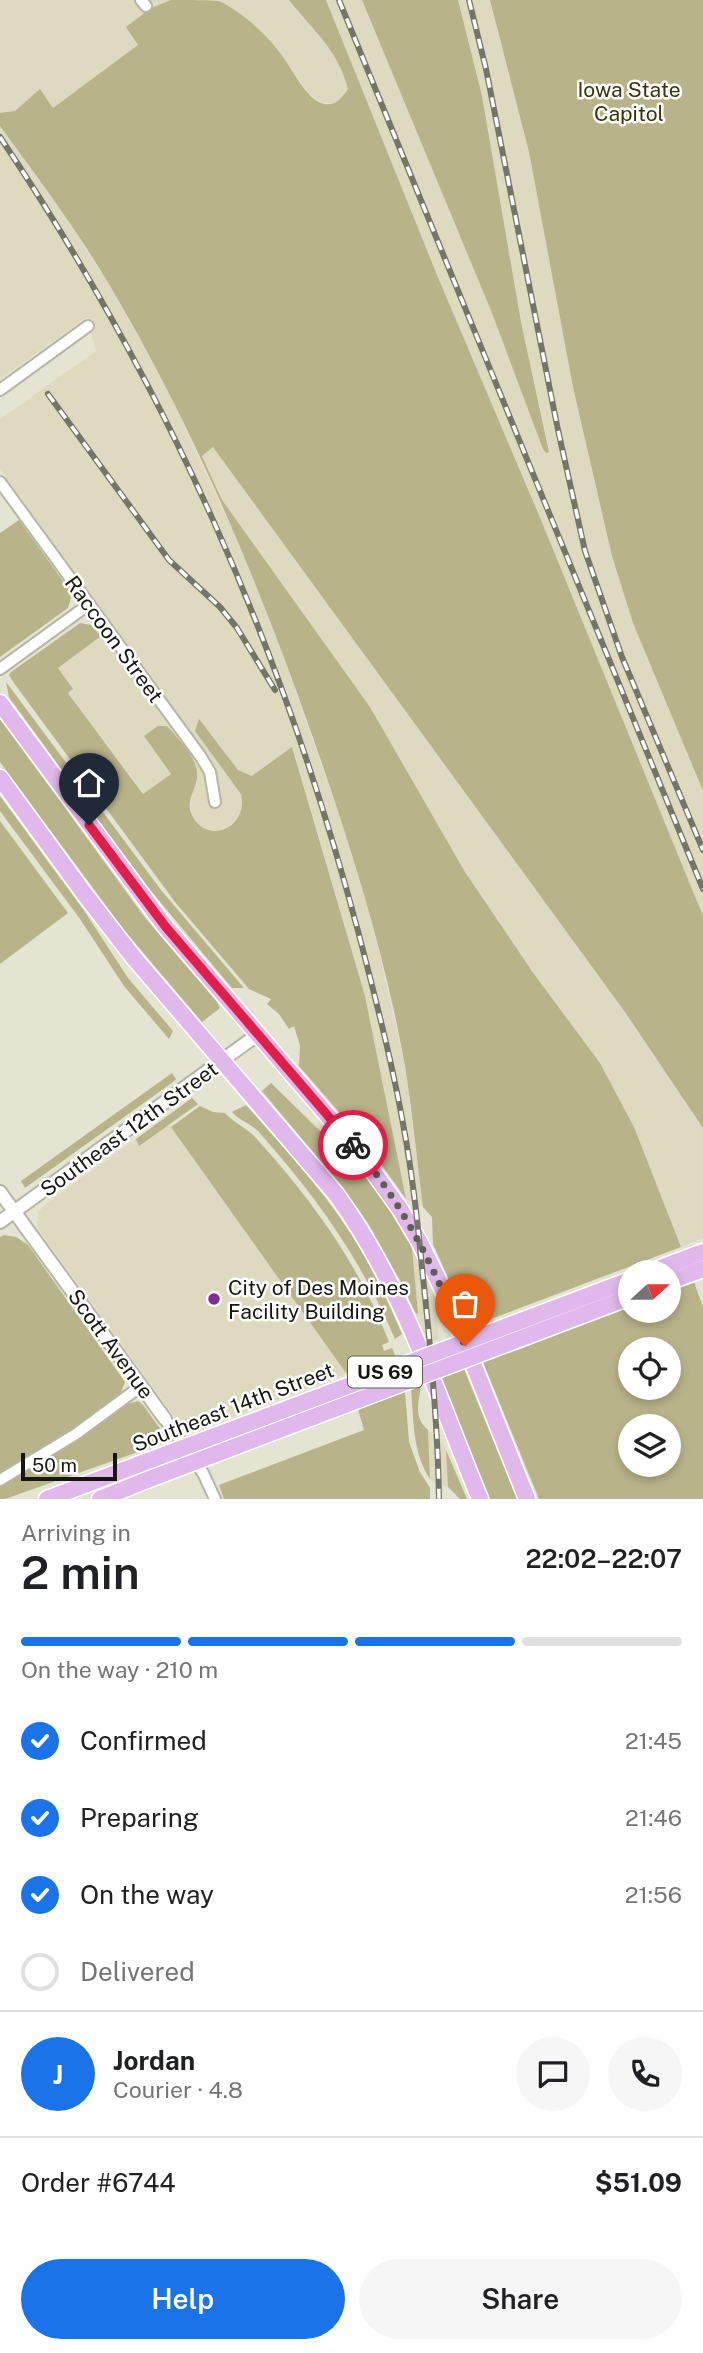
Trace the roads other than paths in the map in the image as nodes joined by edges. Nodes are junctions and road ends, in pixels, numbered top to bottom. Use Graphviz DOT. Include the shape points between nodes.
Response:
graph roads {
  1 [pos="88,326"];
  2 [pos="0,390"];
  3 [pos="0,482"];
  4 [pos="88,605"];
  5 [pos="0,669"];
  6 [pos="0,703"];
  7 [pos="0,778"];
  8 [pos="215,803"];
  9 [pos="257,1035"];
  10 [pos="223,1061"];
  11 [pos="0,1192"];
  12 [pos="15,1212"];
  13 [pos="0,1222"];
  14 [pos="703,1252"];
  15 [pos="681,1260"];
  16 [pos="703,1269"];
  17 [pos="681,1277"];
  18 [pos="618,1285"];
  19 [pos="618,1302"];
  20 [pos="141,1386"];
  21 [pos="165,1419"];
  22 [pos="0,1480"];
  23 [pos="47,1499"];
  24 [pos="100,1499"];
  25 [pos="215,1499"];
  26 [pos="480,1499"];
  27 [pos="527,1499"];
  1 -- 2 [label="street"];
  3 -- 4 [label="street, Raccoon Street"];
  4 -- 5 [label="street"];
  4 -- 8 [label="street, Raccoon Street" via="201,758"];
  6 -- 9 [label="main road" via="134,886"];
  7 -- 10 [label="main road" via="114,933"];
  9 -- 10 [label="street, Southeast 12th Street"];
  9 -- 27 [label="main road" via="359,1152 419,1241 446,1296"];
  10 -- 12 [label="street, Southeast 12th Street"];
  10 -- 26 [label="main road" via="336,1194 377,1255"];
  11 -- 12 [label="street, Scott Avenue"];
  12 -- 13 [label="street, Southeast 12th Street"];
  12 -- 20 [label="street, Scott Avenue"];
  14 -- 15 [label="main road"];
  16 -- 17 [label="main road"];
  18 -- 23 [label="main road, Southeast 14th Street / US 69, bridge"];
  19 -- 24 [label="main road, Southeast 14th Street / US 69, bridge"];
  20 -- 21 [label="street, Scott Avenue"];
  20 -- 22 [label="street" via="76,1434"];
  21 -- 25 [label="street, Scott Avenue" via="203,1473"];
}
